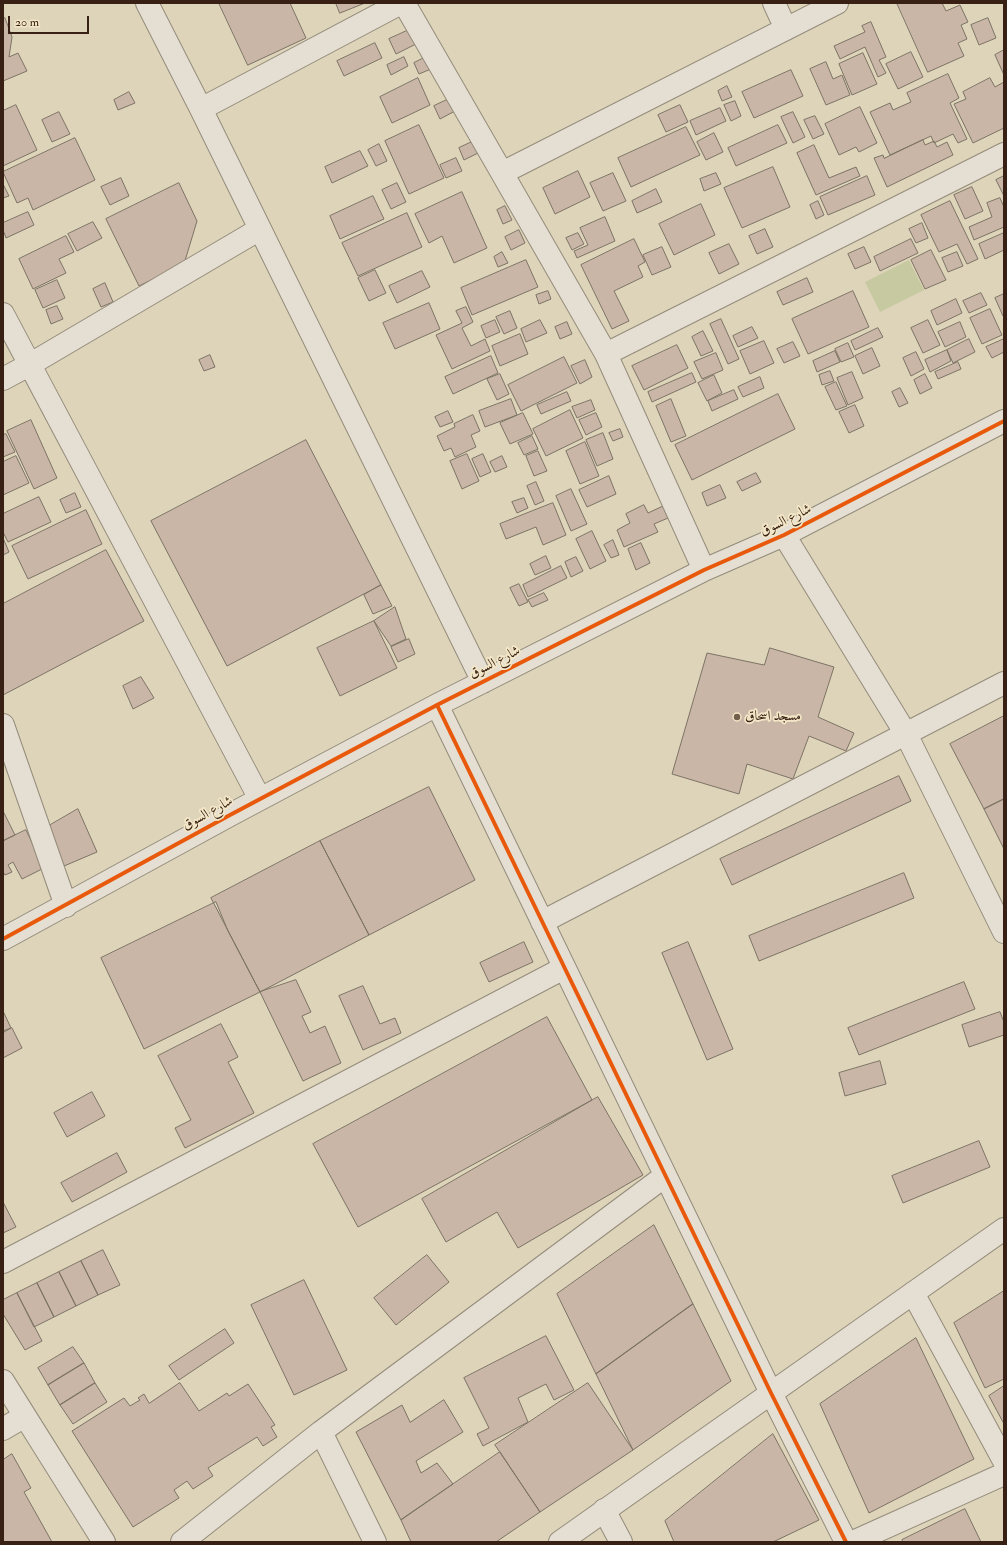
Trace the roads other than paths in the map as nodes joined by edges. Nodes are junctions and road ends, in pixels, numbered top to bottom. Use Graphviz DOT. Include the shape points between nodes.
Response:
graph roads {
  1 [pos="147,3"];
  2 [pos="403,3"];
  3 [pos="774,3"];
  4 [pos="837,3"];
  5 [pos="786,29"];
  6 [pos="201,109"];
  7 [pos="1004,154"];
  8 [pos="502,173"];
  9 [pos="260,228"];
  10 [pos="3,314"];
  11 [pos="606,354"];
  12 [pos="29,365"];
  13 [pos="3,379"];
  14 [pos="1004,421"];
  15 [pos="784,535"];
  16 [pos="704,570"];
  17 [pos="483,682"];
  18 [pos="1004,684"];
  19 [pos="437,705"];
  20 [pos="3,725"];
  21 [pos="906,734"];
  22 [pos="260,799"];
  23 [pos="66,906"];
  24 [pos="1001,919"];
  25 [pos="542,922"];
  26 [pos="3,939"];
  27 [pos="564,968"];
  28 [pos="665,1176"];
  29 [pos="1004,1229"];
  30 [pos="3,1262"];
  31 [pos="912,1293"];
  32 [pos="3,1381"];
  33 [pos="771,1392"];
  34 [pos="25,1416"];
  35 [pos="3,1429"];
  36 [pos="321,1432"];
  37 [pos="1004,1461"];
  38 [pos="1004,1474"];
  39 [pos="604,1510"];
  40 [pos="104,1542"];
  41 [pos="182,1542"];
  42 [pos="375,1542"];
  43 [pos="560,1542"];
  44 [pos="621,1542"];
  45 [pos="846,1542"];
  46 [pos="853,1542"];
  1 -- 6 [label="street"];
  2 -- 6 [label="street"];
  2 -- 8 [label="street"];
  3 -- 5 [label="street"];
  4 -- 5 [label="street"];
  5 -- 8 [label="street"];
  6 -- 9 [label="street"];
  7 -- 11 [label="street"];
  8 -- 11 [label="street"];
  9 -- 12 [label="street"];
  9 -- 17 [label="street"];
  10 -- 12 [label="street"];
  11 -- 16 [label="street"];
  12 -- 13 [label="street"];
  12 -- 22 [label="street"];
  14 -- 15 [label="street, شارع السوق"];
  15 -- 16 [label="street, شارع السوق"];
  15 -- 21 [label="street"];
  16 -- 17 [label="street, شارع السوق"];
  17 -- 19 [label="street, شارع السوق"];
  18 -- 21 [label="street"];
  19 -- 22 [label="street, شارع السوق"];
  19 -- 25 [label="street"];
  20 -- 23 [label="street"];
  21 -- 24 [label="street"];
  21 -- 25 [label="street"];
  22 -- 23 [label="street, شارع السوق"];
  23 -- 26 [label="street, شارع السوق"];
  25 -- 27 [label="street"];
  27 -- 28 [label="street"];
  27 -- 30 [label="street"];
  28 -- 33 [label="street"];
  28 -- 36 [label="street"];
  29 -- 31 [label="street"];
  31 -- 33 [label="street"];
  31 -- 37 [label="street"];
  32 -- 34 [label="street"];
  33 -- 39 [label="street"];
  33 -- 45 [label="street"];
  34 -- 35 [label="street"];
  34 -- 40 [label="street"];
  36 -- 41 [label="street"];
  36 -- 42 [label="street"];
  38 -- 46 [label="street"];
  39 -- 43 [label="street"];
  39 -- 44 [label="street"];
}
